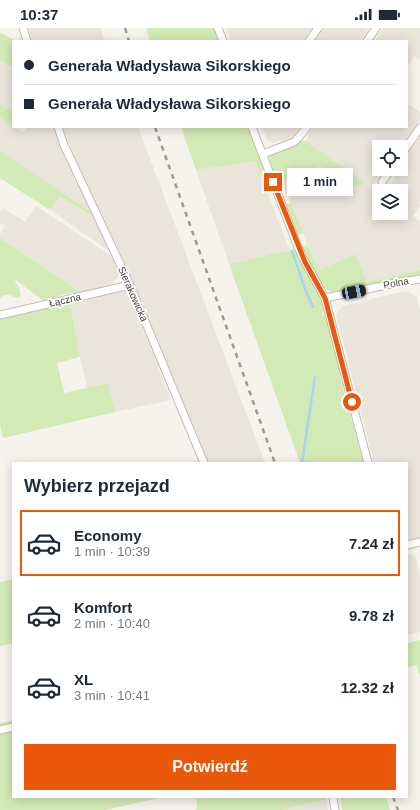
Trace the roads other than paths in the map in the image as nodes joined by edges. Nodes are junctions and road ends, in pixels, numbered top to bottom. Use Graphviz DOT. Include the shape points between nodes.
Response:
graph roads {
  1 [pos="23,28"];
  2 [pos="218,28"];
  3 [pos="318,28"];
  4 [pos="376,28"];
  5 [pos="27,40"];
  6 [pos="223,40"];
  7 [pos="310,40"];
  8 [pos="368,40"];
  9 [pos="58,128"];
  10 [pos="252,128"];
  11 [pos="306,128"];
  12 [pos="420,128"];
  13 [pos="408,145"];
  14 [pos="263,154"];
  15 [pos="386,176"];
  16 [pos="382,182"];
  17 [pos="420,279"];
  18 [pos="130,285"];
  19 [pos="325,298"];
  20 [pos="0,315"];
  21 [pos="204,462"];
  22 [pos="368,462"];
  23 [pos="420,542"];
  24 [pos="408,545"];
  25 [pos="12,727"];
  26 [pos="0,730"];
  27 [pos="333,798"];
  28 [pos="335,810"];
  1 -- 5 [label="street"];
  2 -- 6 [label="street"];
  3 -- 7 [label="street"];
  4 -- 8 [label="street"];
  9 -- 18 [label="street, Sierakowicka"];
  10 -- 14 [label="street"];
  11 -- 14 [label="street" via="294,142"];
  12 -- 13 [label="street"];
  14 -- 19 [label="street" via="298,247"];
  15 -- 16 [label="street"];
  17 -- 19 [label="street, Polna"];
  18 -- 20 [label="street, Łączna"];
  18 -- 21 [label="street, Sierakowicka"];
  19 -- 22 [label="street"];
  23 -- 24 [label="street"];
  25 -- 26 [label="street"];
  27 -- 28 [label="street"];
}
